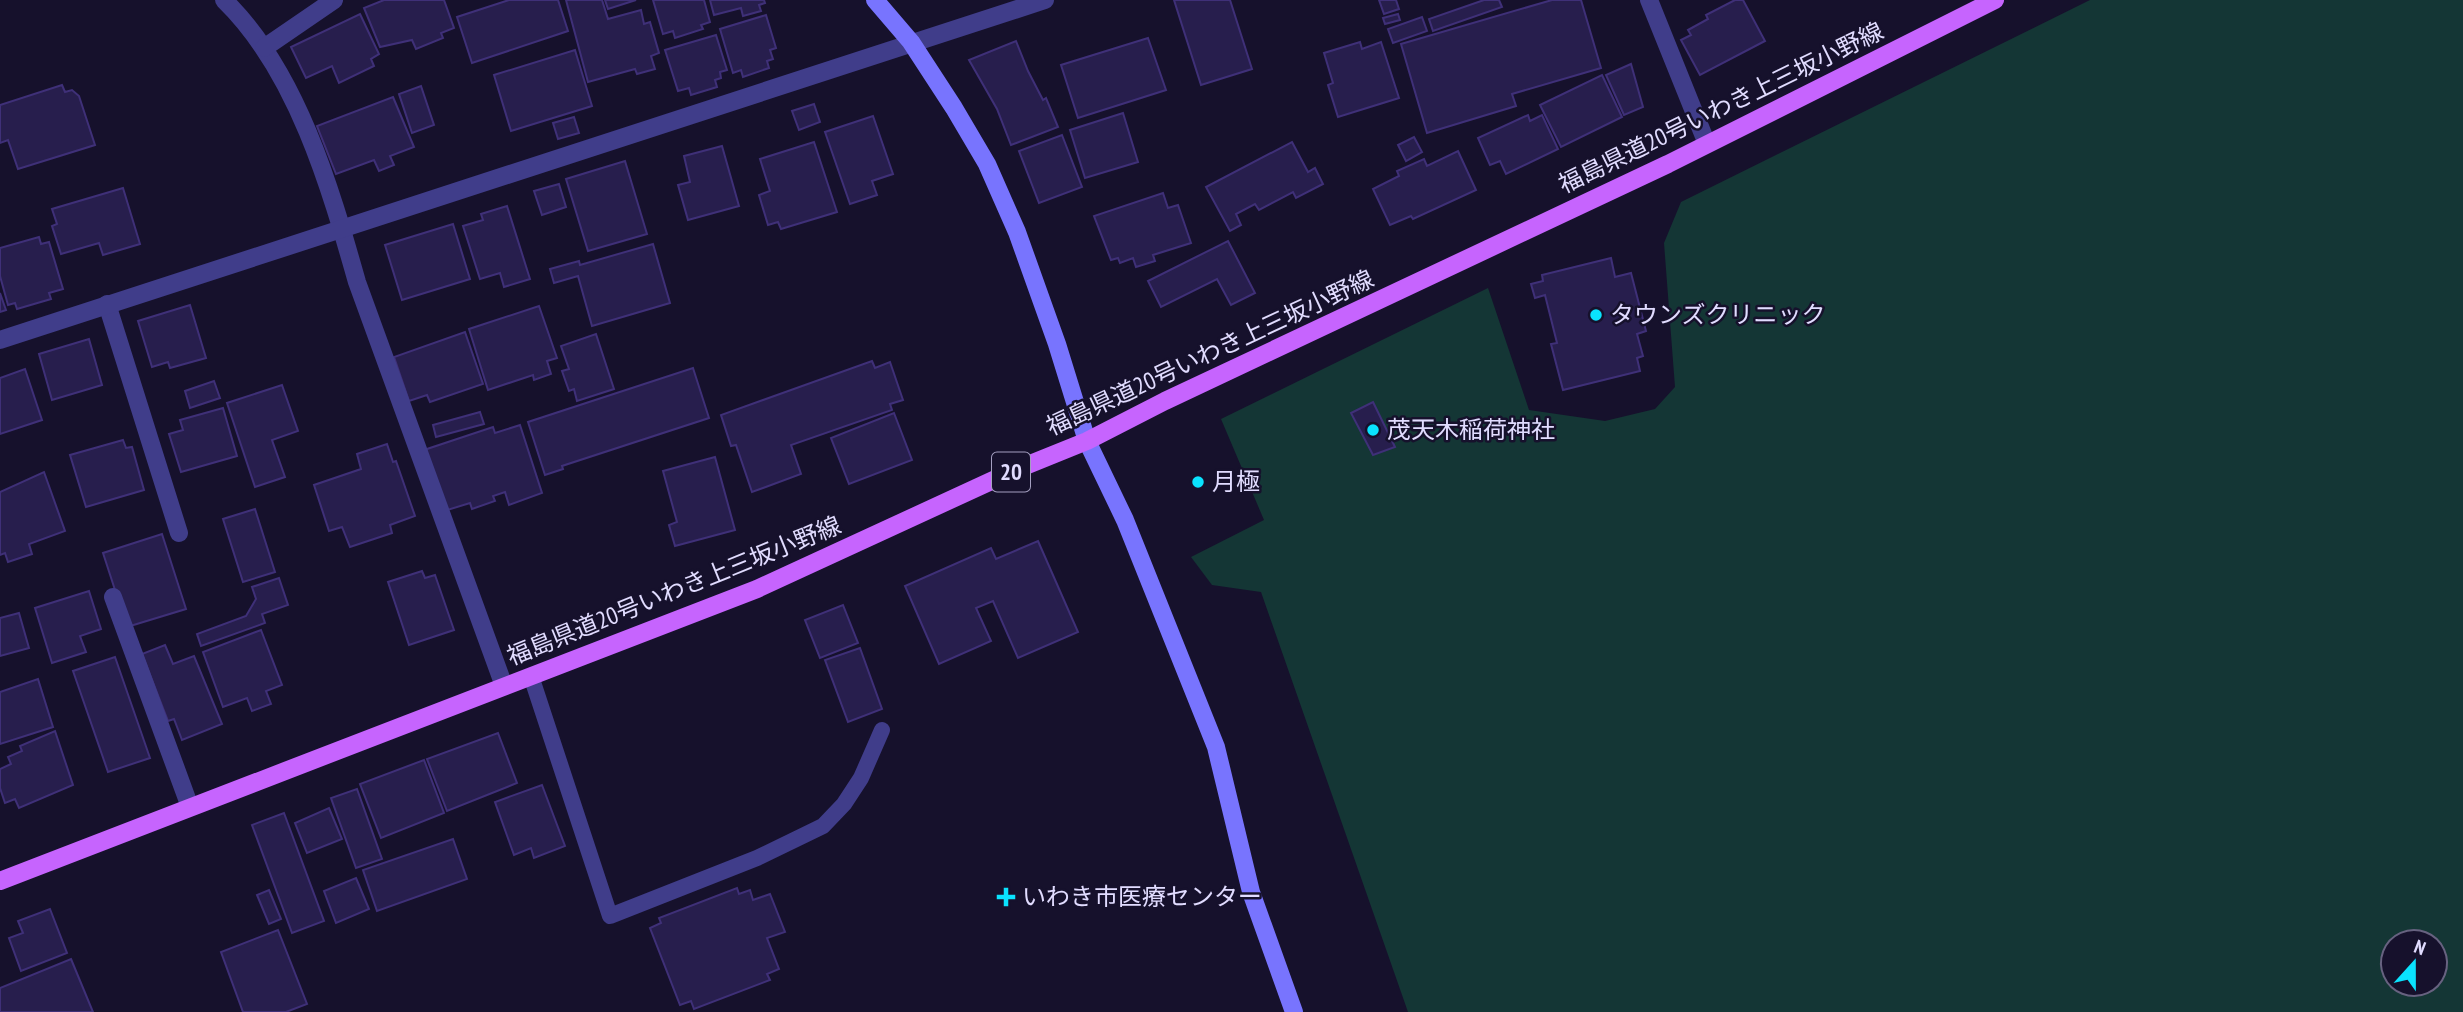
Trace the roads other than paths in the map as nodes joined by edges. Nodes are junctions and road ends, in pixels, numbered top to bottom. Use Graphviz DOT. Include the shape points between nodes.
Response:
graph roads {
  1 [pos="224,0"];
  2 [pos="334,0"];
  3 [pos="875,0"];
  4 [pos="1045,0"];
  5 [pos="1649,0"];
  6 [pos="1995,0"];
  7 [pos="911,42"];
  8 [pos="264,48"];
  9 [pos="1707,144"];
  10 [pos="342,228"];
  11 [pos="107,304"];
  12 [pos="0,340"];
  13 [pos="1087,441"];
  14 [pos="180,533"];
  15 [pos="113,597"];
  16 [pos="531,676"];
  17 [pos="504,686"];
  18 [pos="882,730"];
  19 [pos="190,807"];
  20 [pos="0,881"];
  21 [pos="1294,1012"];
  1 -- 8 [label="street"];
  2 -- 8 [label="street"];
  3 -- 7 [label="street"];
  4 -- 7 [label="street"];
  5 -- 9 [label="street"];
  6 -- 9 [label="main road, 福島県道20号いわき上三坂小野線 / 20"];
  7 -- 10 [label="street"];
  7 -- 13 [label="street" via="987,164 1021,245"];
  8 -- 10 [label="street" via="302,118"];
  9 -- 13 [label="main road, 福島県道20号いわき上三坂小野線 / 20"];
  10 -- 11 [label="street"];
  10 -- 17 [label="street" via="357,282"];
  11 -- 12 [label="street"];
  11 -- 14 [label="street"];
  13 -- 16 [label="main road, 福島県道20号いわき上三坂小野線 / 20" via="757,589"];
  13 -- 21 [label="street" via="1125,520 1216,747 1251,892"];
  15 -- 19 [label="street"];
  16 -- 17 [label="main road, 福島県道20号いわき上三坂小野線 / 20"];
  16 -- 18 [label="lane" via="610,916 757,858 823,826 861,778"];
  17 -- 19 [label="main road, 福島県道20号いわき上三坂小野線 / 20"];
  19 -- 20 [label="main road, 福島県道20号いわき上三坂小野線 / 20"];
}
